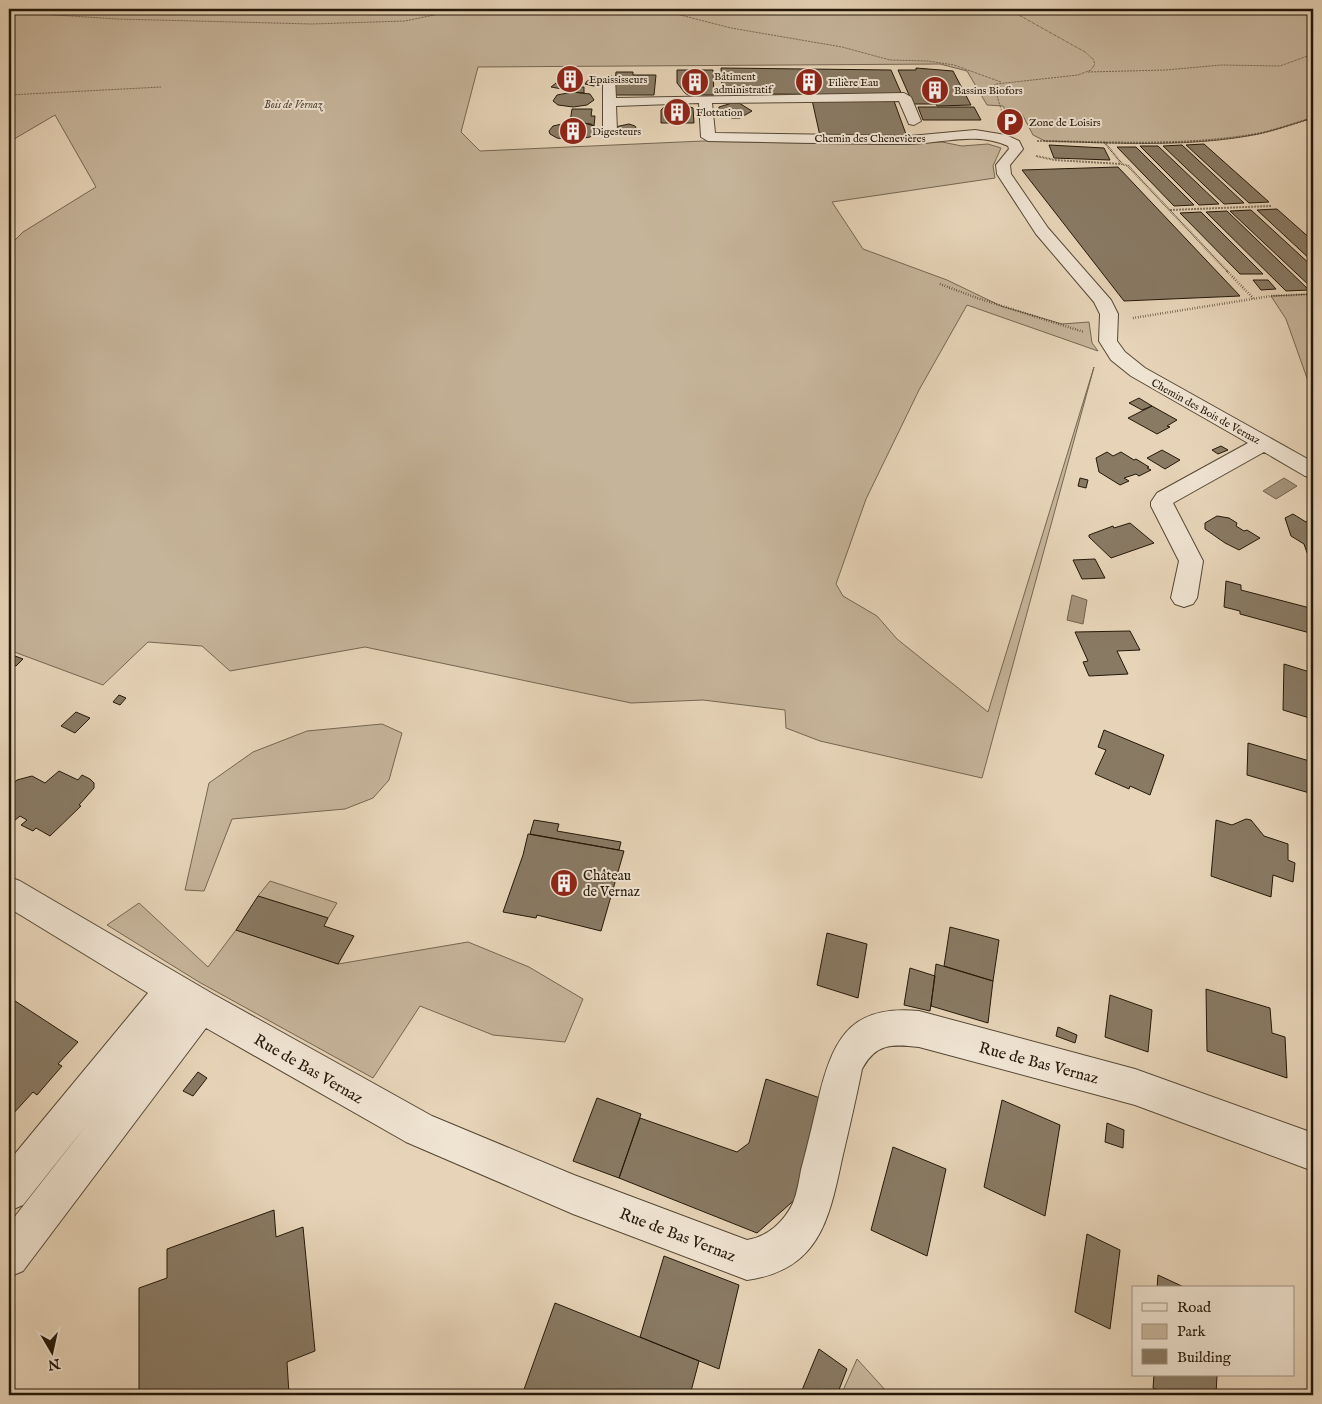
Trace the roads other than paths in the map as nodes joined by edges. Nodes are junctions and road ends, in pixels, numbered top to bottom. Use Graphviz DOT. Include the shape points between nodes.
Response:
graph roads {
  1 [pos="594,90"];
  2 [pos="609,91"];
  3 [pos="705,99"];
  4 [pos="914,121"];
  5 [pos="610,130"];
  6 [pos="1109,332"];
  7 [pos="1264,443"];
  8 [pos="1313,471"];
  9 [pos="1184,598"];
  10 [pos="9,892"];
  11 [pos="187,998"];
  12 [pos="1313,1152"];
  13 [pos="9,1191"];
  14 [pos="9,1258"];
  1 -- 2 [label="street"];
  2 -- 3 [label="street"];
  2 -- 5 [label="street"];
  3 -- 4 [label="street" via="904,97"];
  3 -- 6 [label="street, Chemin des Chenevières" via="708,137 909,140 963,133 990,136 1013,146 1003,165 1004,174 1042,231 1102,300 1109,314"];
  6 -- 7 [label="street, Chemin des Bois de Vernaz" via="1118,356 1138,372"];
  7 -- 8 [label="street, Chemin des Bois de Vernaz"];
  7 -- 9 [label="street" via="1162,502 1192,561"];
  10 -- 11 [label="street, Rue de Bas Vernaz"];
  11 -- 12 [label="street, Rue de Bas Vernaz" via="419,1129 573,1194 747,1260 775,1252 805,1224 812,1207 845,1065 860,1040 884,1028 919,1029 1135,1088"];
  11 -- 13 [label="street"];
  11 -- 14 [label="street"];
}
